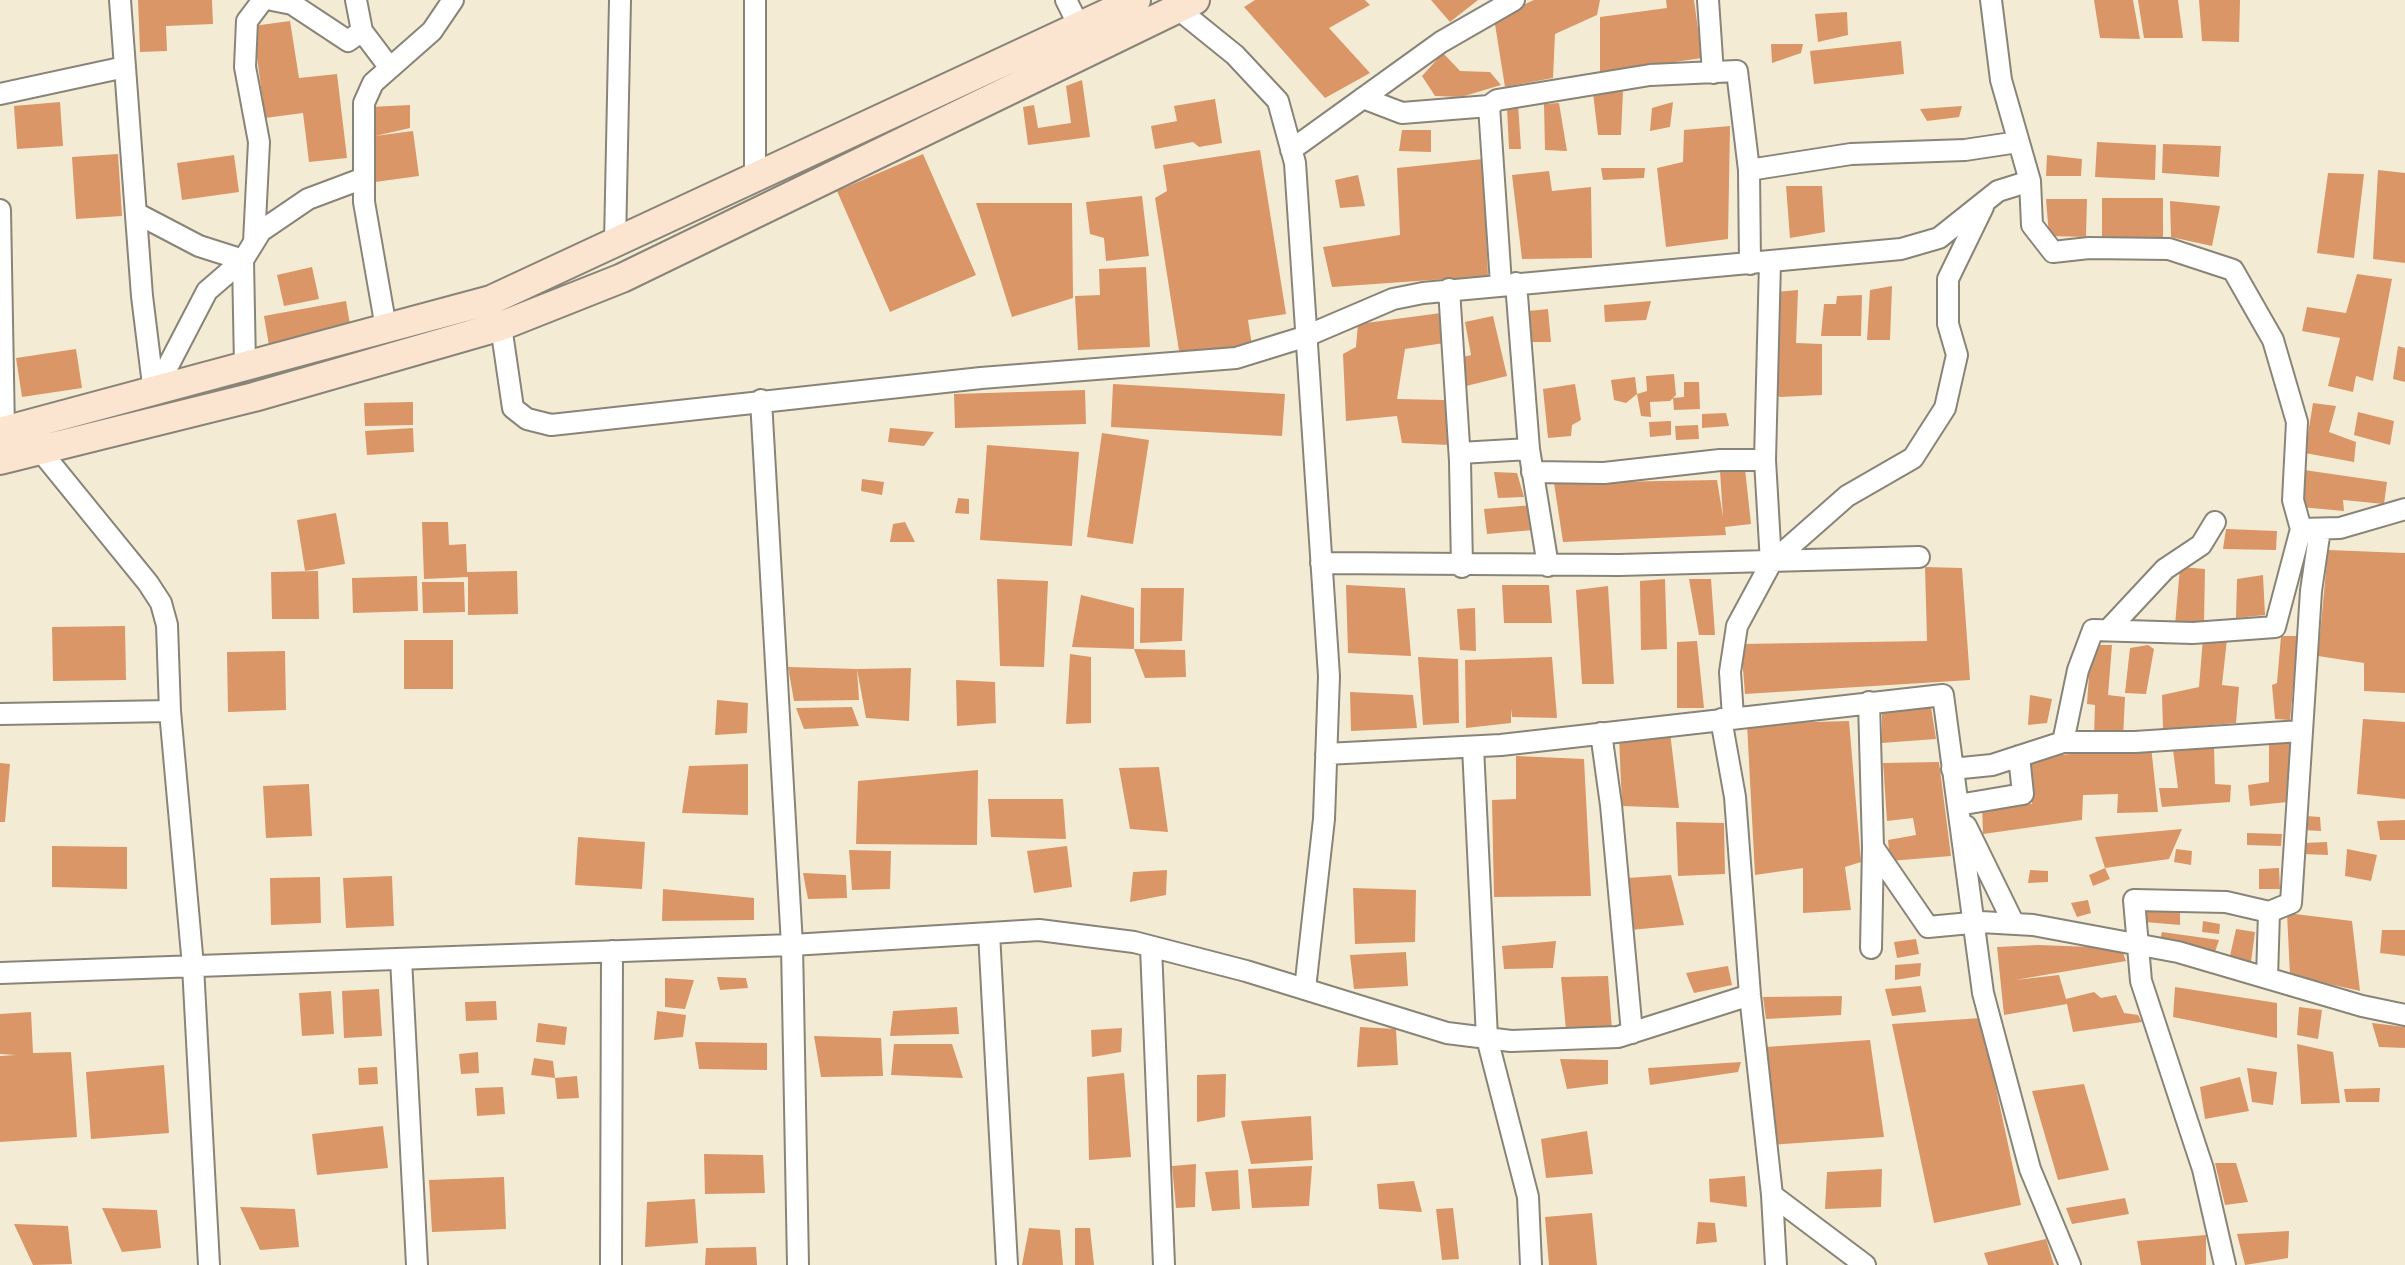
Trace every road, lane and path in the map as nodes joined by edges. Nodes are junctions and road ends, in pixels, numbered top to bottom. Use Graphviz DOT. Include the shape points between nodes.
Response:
graph roads {
  1 [pos="120,0"];
  2 [pos="263,0"];
  3 [pos="272,0"];
  4 [pos="356,0"];
  5 [pos="453,0"];
  6 [pos="620,0"];
  7 [pos="755,0"];
  8 [pos="1066,0"];
  9 [pos="1136,0"];
  10 [pos="1514,0"];
  11 [pos="1708,0"];
  12 [pos="1991,0"];
  13 [pos="1186,5"];
  14 [pos="1080,28"];
  15 [pos="362,31"];
  16 [pos="125,67"];
  17 [pos="390,68"];
  18 [pos="1713,73"];
  19 [pos="0,94"];
  20 [pos="1363,98"];
  21 [pos="1489,106"];
  22 [pos="2018,142"];
  23 [pos="1291,150"];
  24 [pos="1749,170"];
  25 [pos="364,178"];
  26 [pos="755,179"];
  27 [pos="2030,181"];
  28 [pos="1987,200"];
  29 [pos="0,210"];
  30 [pos="136,213"];
  31 [pos="254,242"];
  32 [pos="615,243"];
  33 [pos="243,260"];
  34 [pos="1760,263"];
  35 [pos="1508,283"];
  36 [pos="1449,289"];
  37 [pos="501,326"];
  38 [pos="386,328"];
  39 [pos="1304,337"];
  40 [pos="245,366"];
  41 [pos="154,393"];
  42 [pos="761,400"];
  43 [pos="2,432"];
  44 [pos="39,449"];
  45 [pos="1529,449"];
  46 [pos="1460,453"];
  47 [pos="0,460"];
  48 [pos="1765,460"];
  49 [pos="1532,472"];
  50 [pos="2405,509"];
  51 [pos="2215,522"];
  52 [pos="2310,529"];
  53 [pos="1919,557"];
  54 [pos="1321,563"];
  55 [pos="1771,563"];
  56 [pos="1548,566"];
  57 [pos="1462,567"];
  58 [pos="2109,629"];
  59 [pos="1869,702"];
  60 [pos="170,711"];
  61 [pos="0,714"];
  62 [pos="1727,718"];
  63 [pos="2301,731"];
  64 [pos="1601,733"];
  65 [pos="2063,742"];
  66 [pos="1473,747"];
  67 [pos="1326,754"];
  68 [pos="2019,756"];
  69 [pos="1952,769"];
  70 [pos="1959,810"];
  71 [pos="1873,847"];
  72 [pos="2269,912"];
  73 [pos="1973,923"];
  74 [pos="2014,924"];
  75 [pos="989,933"];
  76 [pos="792,945"];
  77 [pos="2139,945"];
  78 [pos="1151,947"];
  79 [pos="1871,948"];
  80 [pos="612,951"];
  81 [pos="401,959"];
  82 [pos="193,966"];
  83 [pos="0,973"];
  84 [pos="2267,978"];
  85 [pos="1305,989"];
  86 [pos="1750,995"];
  87 [pos="2405,1015"];
  88 [pos="1632,1033"];
  89 [pos="1487,1038"];
  90 [pos="1772,1195"];
  91 [pos="209,1265"];
  92 [pos="417,1265"];
  93 [pos="611,1265"];
  94 [pos="798,1265"];
  95 [pos="1007,1265"];
  96 [pos="1164,1265"];
  97 [pos="1531,1265"];
  98 [pos="1776,1265"];
  99 [pos="1865,1265"];
  100 [pos="2070,1265"];
  101 [pos="2225,1265"];
  1 -- 16 [label="street"];
  2 -- 31 [label="street" via="247,21 245,67 259,142"];
  3 -- 15 [label="street" via="292,4 348,41"];
  4 -- 15 [label="street"];
  5 -- 17 [label="street" via="432,31"];
  6 -- 32 [label="street"];
  7 -- 26 [label="street"];
  8 -- 14 [label="street"];
  9 -- 14 [label="main road"];
  10 -- 20 [label="street" via="1441,42"];
  11 -- 18 [label="street"];
  12 -- 22 [label="street" via="2001,80"];
  13 -- 23 [label="street" via="1278,101"];
  13 -- 37 [label="main road" via="622,278"];
  14 -- 26 [label="main road"];
  15 -- 17 [label="street"];
  16 -- 19 [label="street"];
  16 -- 30 [label="street"];
  17 -- 25 [label="street" via="373,83 364,103"];
  18 -- 21 [label="street" via="1637,77 1497,100"];
  18 -- 24 [label="street" via="1737,71"];
  20 -- 21 [label="street" via="1402,113"];
  20 -- 23 [label="street"];
  21 -- 35 [label="street"];
  22 -- 24 [label="street" via="1965,150 1851,154"];
  22 -- 27 [label="street"];
  23 -- 39 [label="street"];
  24 -- 34 [label="street"];
  25 -- 31 [label="street" via="308,199 261,231"];
  25 -- 38 [label="street"];
  26 -- 32 [label="main road"];
  27 -- 28 [label="street"];
  27 -- 52 [label="street" via="2032,225 2053,252 2169,249 2233,270 2273,340 2297,422 2293,500"];
  28 -- 34 [label="street" via="1939,238 1924,243 1844,257"];
  28 -- 55 [label="street" via="1948,279 1948,324 1957,355 1945,408 1913,458 1847,496"];
  29 -- 43 [label="street"];
  30 -- 33 [label="street" via="199,246"];
  30 -- 41 [label="street"];
  31 -- 33 [label="street"];
  32 -- 38 [label="main road" via="491,300"];
  33 -- 40 [label="street"];
  33 -- 41 [label="street" via="207,291"];
  34 -- 35 [label="street"];
  34 -- 48 [label="street"];
  35 -- 36 [label="street"];
  35 -- 45 [label="street"];
  36 -- 39 [label="street" via="1393,299"];
  36 -- 46 [label="street"];
  37 -- 42 [label="street" via="513,408 527,419 551,425"];
  37 -- 44 [label="main road" via="254,397"];
  38 -- 40 [label="main road"];
  39 -- 42 [label="street" via="1236,358"];
  39 -- 54 [label="street"];
  40 -- 41 [label="main road"];
  41 -- 43 [label="main road"];
  42 -- 76 [label="street"];
  44 -- 47 [label="main road"];
  44 -- 60 [label="street" via="161,603 167,625"];
  45 -- 46 [label="street"];
  45 -- 49 [label="street"];
  46 -- 57 [label="street"];
  48 -- 49 [label="street" via="1604,473"];
  48 -- 55 [label="street"];
  49 -- 56 [label="street"];
  50 -- 52 [label="street" via="2340,528"];
  51 -- 58 [label="street" via="2201,545 2165,569"];
  52 -- 58 [label="street" via="2275,627 2193,633"];
  52 -- 63 [label="street"];
  53 -- 55 [label="street"];
  54 -- 57 [label="street"];
  54 -- 67 [label="street" via="1329,676"];
  55 -- 56 [label="street"];
  55 -- 62 [label="street" via="1737,626"];
  56 -- 57 [label="street"];
  58 -- 65 [label="street" via="2093,630 2078,670"];
  59 -- 62 [label="street"];
  59 -- 69 [label="street" via="1943,695"];
  59 -- 71 [label="street"];
  60 -- 61 [label="street"];
  60 -- 82 [label="street"];
  62 -- 64 [label="street"];
  62 -- 86 [label="street"];
  63 -- 65 [label="street"];
  63 -- 72 [label="street" via="2291,903"];
  64 -- 66 [label="street"];
  64 -- 88 [label="street"];
  65 -- 68 [label="street"];
  66 -- 67 [label="street"];
  66 -- 89 [label="street"];
  67 -- 85 [label="street"];
  68 -- 69 [label="street"];
  68 -- 70 [label="street" via="2023,794"];
  69 -- 70 [label="street"];
  70 -- 73 [label="street"];
  70 -- 74 [label="street"];
  71 -- 73 [label="street" via="1928,927"];
  71 -- 79 [label="street"];
  72 -- 77 [label="street" via="2226,902 2134,900"];
  72 -- 84 [label="street"];
  73 -- 74 [label="street"];
  73 -- 100 [label="street" via="1983,993 2026,1154"];
  74 -- 77 [label="street"];
  75 -- 76 [label="street"];
  75 -- 78 [label="street" via="1089,934"];
  75 -- 95 [label="street"];
  76 -- 80 [label="street"];
  76 -- 94 [label="street"];
  77 -- 84 [label="street"];
  77 -- 101 [label="street" via="2141,981 2203,1169"];
  78 -- 85 [label="street"];
  78 -- 96 [label="street"];
  80 -- 81 [label="street"];
  80 -- 93 [label="street"];
  81 -- 82 [label="street"];
  81 -- 92 [label="street"];
  82 -- 83 [label="street"];
  82 -- 91 [label="street"];
  84 -- 87 [label="street"];
  85 -- 89 [label="street" via="1447,1033"];
  86 -- 88 [label="street"];
  86 -- 90 [label="street"];
  88 -- 89 [label="street"];
  89 -- 97 [label="street" via="1528,1197"];
  90 -- 98 [label="street"];
  90 -- 99 [label="street"];
}
